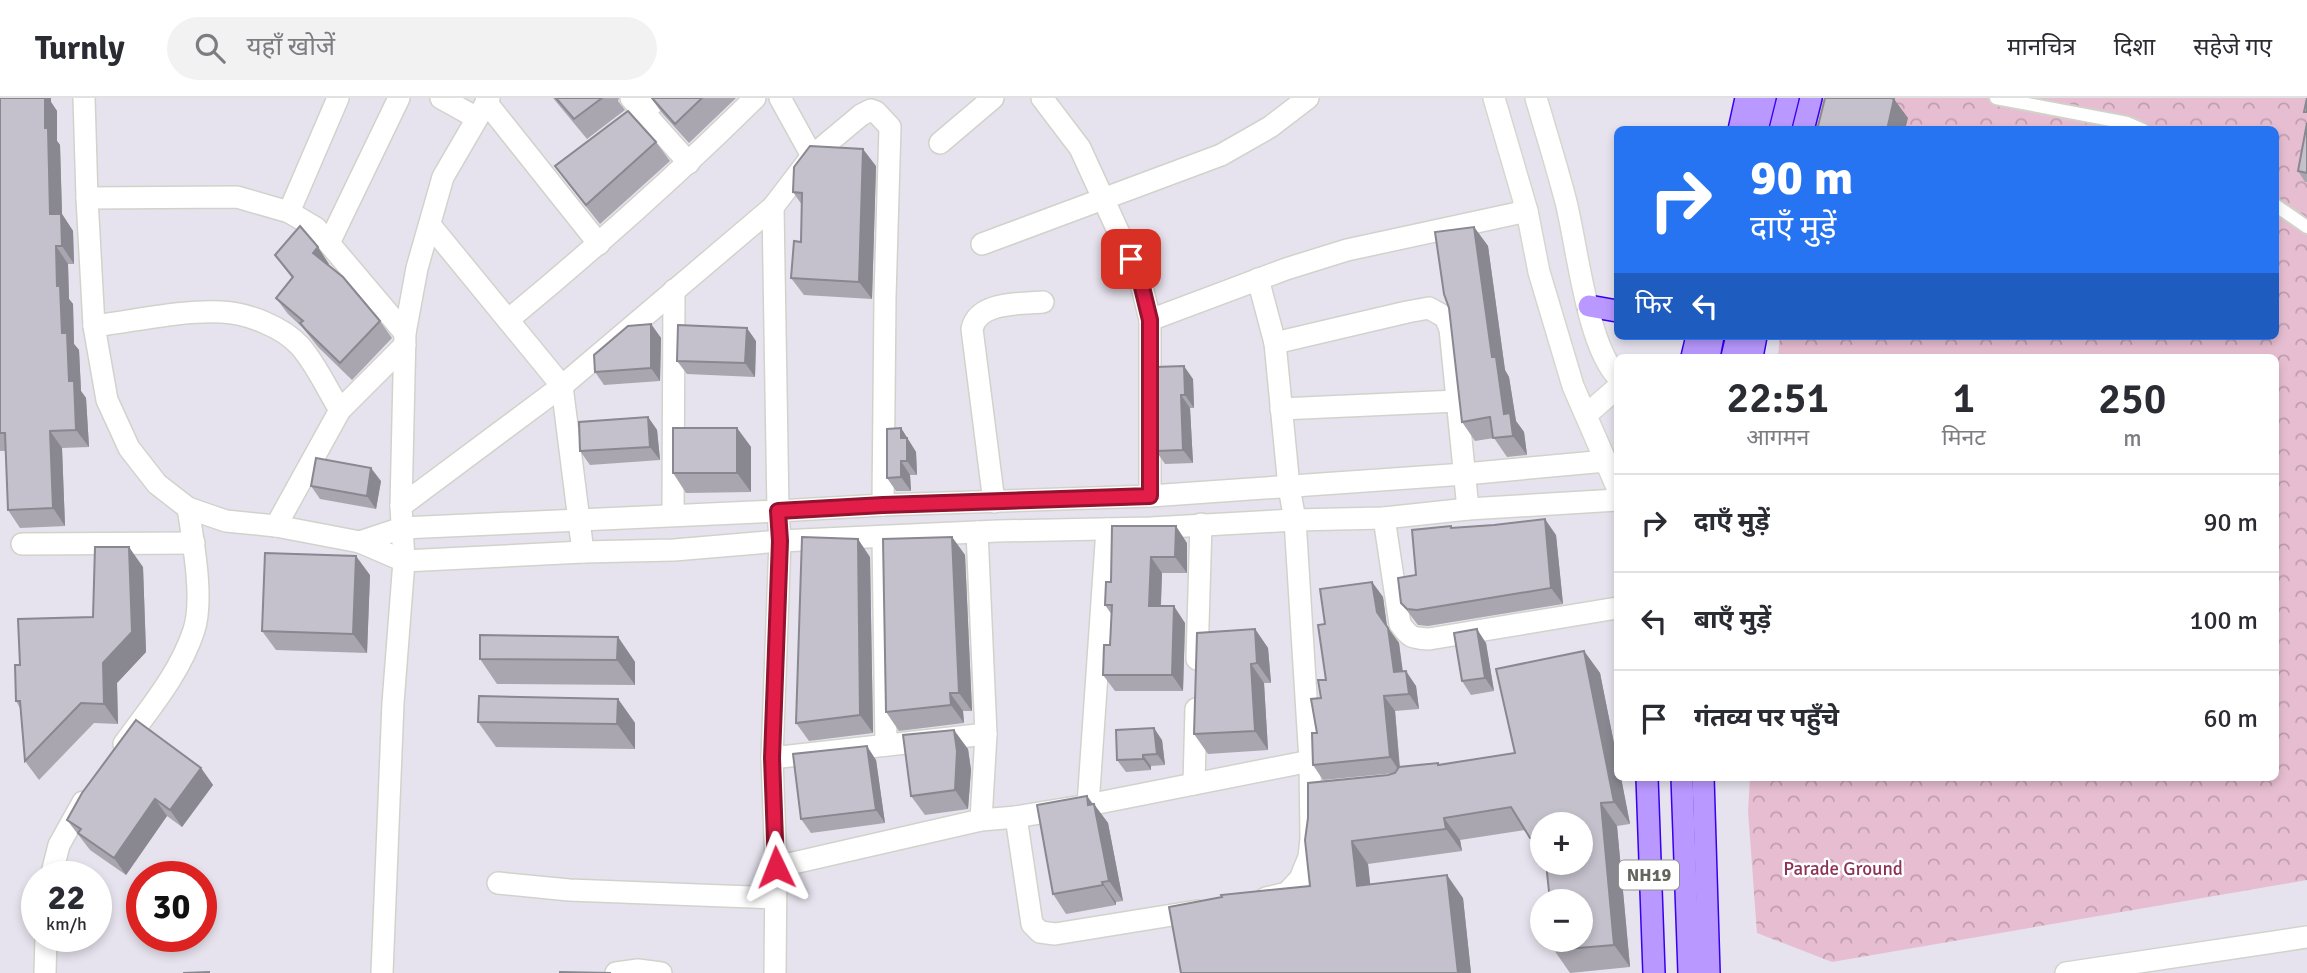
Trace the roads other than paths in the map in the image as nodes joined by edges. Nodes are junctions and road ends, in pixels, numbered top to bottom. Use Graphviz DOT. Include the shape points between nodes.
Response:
graph roads {
  1 [pos="84,98"];
  2 [pos="338,98"];
  3 [pos="399,98"];
  4 [pos="440,98"];
  5 [pos="755,98"];
  6 [pos="780,98"];
  7 [pos="993,98"];
  8 [pos="1042,98"];
  9 [pos="1308,98"];
  10 [pos="1494,98"];
  11 [pos="1536,98"];
  12 [pos="1746,98"];
  13 [pos="1765,98"];
  14 [pos="1788,98"];
  15 [pos="1811,98"];
  16 [pos="1996,98"];
  17 [pos="644,103"];
  18 [pos="484,106"];
  19 [pos="1740,126"];
  20 [pos="1758,126"];
  21 [pos="1781,126"];
  22 [pos="1803,126"];
  23 [pos="2134,126"];
  24 [pos="940,143"];
  25 [pos="602,144"];
  26 [pos="812,156"];
  27 [pos="689,163"];
  28 [pos="571,167"];
  29 [pos="550,183"];
  30 [pos="87,198"];
  31 [pos="1103,198"];
  32 [pos="773,208"];
  33 [pos="2279,208"];
  34 [pos="1527,211"];
  35 [pos="289,212"];
  36 [pos="430,225"];
  37 [pos="2307,227"];
  38 [pos="329,243"];
  39 [pos="599,244"];
  40 [pos="982,244"];
  41 [pos="1258,279"];
  42 [pos="674,290"];
  43 [pos="1043,302"];
  44 [pos="1589,306"];
  45 [pos="1614,311"];
  46 [pos="508,320"];
  47 [pos="1150,320"];
  48 [pos="94,326"];
  49 [pos="405,339"];
  50 [pos="1275,343"];
  51 [pos="1614,373"];
  52 [pos="562,386"];
  53 [pos="1614,391"];
  54 [pos="1457,401"];
  55 [pos="1281,409"];
  56 [pos="340,410"];
  57 [pos="1586,415"];
  58 [pos="1606,461"];
  59 [pos="1465,474"];
  60 [pos="1614,480"];
  61 [pos="1289,487"];
  62 [pos="1150,496"];
  63 [pos="1614,500"];
  64 [pos="994,502"];
  65 [pos="883,505"];
  66 [pos="188,508"];
  67 [pos="1468,509"];
  68 [pos="778,511"];
  69 [pos="673,515"];
  70 [pos="402,517"];
  71 [pos="1384,518"];
  72 [pos="580,519"];
  73 [pos="1295,520"];
  74 [pos="1201,524"];
  75 [pos="276,526"];
  76 [pos="1107,529"];
  77 [pos="977,533"];
  78 [pos="883,537"];
  79 [pos="780,541"];
  80 [pos="360,542"];
  81 [pos="194,543"];
  82 [pos="22,544"];
  83 [pos="583,552"];
  84 [pos="404,561"];
  85 [pos="1614,608"];
  86 [pos="986,734"];
  87 [pos="886,745"];
  88 [pos="772,758"];
  89 [pos="113,761"];
  90 [pos="1310,761"];
  91 [pos="1647,781"];
  92 [pos="1660,781"];
  93 [pos="1682,781"];
  94 [pos="1703,781"];
  95 [pos="98,782"];
  96 [pos="1194,784"];
  97 [pos="1337,792"];
  98 [pos="1310,794"];
  99 [pos="1088,805"];
  100 [pos="1016,817"];
  101 [pos="981,820"];
  102 [pos="55,861"];
  103 [pos="776,867"];
  104 [pos="498,883"];
  105 [pos="775,898"];
  106 [pos="1250,902"];
  107 [pos="1211,908"];
  108 [pos="2307,937"];
  109 [pos="46,952"];
  110 [pos="45,973"];
  111 [pos="382,973"];
  112 [pos="616,973"];
  113 [pos="661,973"];
  114 [pos="775,973"];
  115 [pos="1654,973"];
  116 [pos="1667,973"];
  117 [pos="1689,973"];
  118 [pos="1709,973"];
  119 [pos="2066,973"];
  1 -- 30 [label="street"];
  2 -- 35 [label="street"];
  3 -- 38 [label="street"];
  4 -- 18 [label="street"];
  5 -- 27 [label="street"];
  6 -- 26 [label="street"];
  7 -- 24 [label="street"];
  8 -- 31 [label="street" via="1080,148"];
  9 -- 31 [label="street" via="1221,155"];
  10 -- 34 [label="street"];
  11 -- 44 [label="street" via="1566,201"];
  12 -- 19 [label="highway"];
  13 -- 20 [label="highway"];
  14 -- 21 [label="highway"];
  15 -- 22 [label="highway"];
  16 -- 23 [label="lane"];
  17 -- 25 [label="street"];
  17 -- 27 [label="street"];
  18 -- 29 [label="street"];
  18 -- 36 [label="street" via="443,177"];
  26 -- 32 [label="street"];
  26 -- 65 [label="street" via="871,110 890,127"];
  27 -- 39 [label="street"];
  28 -- 29 [label="street"];
  29 -- 39 [label="street"];
  30 -- 35 [label="street" via="237,197"];
  30 -- 48 [label="street"];
  31 -- 40 [label="street"];
  31 -- 47 [label="street" via="1140,279"];
  32 -- 42 [label="street"];
  32 -- 68 [label="street"];
  33 -- 37 [label="lane"];
  34 -- 41 [label="street" via="1347,250"];
  34 -- 57 [label="street" via="1539,272"];
  35 -- 38 [label="street" via="316,228"];
  36 -- 46 [label="street"];
  36 -- 49 [label="street"];
  38 -- 49 [label="street"];
  39 -- 46 [label="street"];
  41 -- 47 [label="street"];
  41 -- 50 [label="street"];
  42 -- 52 [label="street"];
  42 -- 69 [label="street"];
  43 -- 64 [label="street" via="995,307 981,314 972,329"];
  44 -- 45 [label="highway"];
  44 -- 51 [label="street" via="1601,351"];
  46 -- 52 [label="street"];
  47 -- 62 [label="street"];
  48 -- 56 [label="street" via="224,312 248,318 277,329 299,345"];
  48 -- 66 [label="street" via="107,400 129,448 157,484"];
  49 -- 56 [label="street"];
  49 -- 70 [label="street"];
  50 -- 54 [label="street" via="1429,308 1445,317 1450,329"];
  50 -- 55 [label="street"];
  52 -- 70 [label="street"];
  52 -- 72 [label="street"];
  53 -- 57 [label="street"];
  54 -- 55 [label="street"];
  54 -- 59 [label="street"];
  55 -- 61 [label="street"];
  56 -- 75 [label="street"];
  57 -- 58 [label="street"];
  58 -- 59 [label="street"];
  58 -- 60 [label="street"];
  59 -- 61 [label="street"];
  59 -- 67 [label="street"];
  61 -- 62 [label="street"];
  61 -- 73 [label="street"];
  62 -- 64 [label="street"];
  63 -- 67 [label="street"];
  64 -- 65 [label="street"];
  65 -- 68 [label="street"];
  66 -- 75 [label="street" via="226,521"];
  66 -- 81 [label="street"];
  67 -- 71 [label="street"];
  68 -- 69 [label="street"];
  68 -- 79 [label="street"];
  69 -- 72 [label="street"];
  70 -- 72 [label="street"];
  70 -- 80 [label="street"];
  70 -- 84 [label="street"];
  71 -- 73 [label="street"];
  71 -- 85 [label="street" via="1400,624 1408,636 1429,639"];
  72 -- 83 [label="street"];
  73 -- 74 [label="street"];
  73 -- 90 [label="street"];
  74 -- 76 [label="street"];
  74 -- 96 [label="street"];
  75 -- 80 [label="street"];
  76 -- 77 [label="street"];
  76 -- 99 [label="street"];
  77 -- 78 [label="street"];
  77 -- 86 [label="street"];
  78 -- 79 [label="street"];
  78 -- 87 [label="street"];
  79 -- 83 [label="street"];
  79 -- 88 [label="street"];
  80 -- 84 [label="street"];
  81 -- 82 [label="street"];
  81 -- 89 [label="street" via="195,629 180,665"];
  83 -- 84 [label="street"];
  84 -- 111 [label="street"];
  86 -- 87 [label="street"];
  86 -- 101 [label="street"];
  87 -- 88 [label="street"];
  88 -- 103 [label="street"];
  90 -- 96 [label="street"];
  90 -- 98 [label="street"];
  91 -- 115 [label="highway, NH19"];
  92 -- 116 [label="highway"];
  93 -- 117 [label="highway"];
  94 -- 118 [label="highway"];
  95 -- 102 [label="street" via="59,845"];
  96 -- 99 [label="street"];
  97 -- 98 [label="street"];
  98 -- 106 [label="street" via="1309,856 1300,878 1287,893"];
  99 -- 100 [label="street"];
  100 -- 101 [label="street"];
  100 -- 107 [label="street" via="1032,924 1040,932 1055,934"];
  101 -- 103 [label="street"];
  103 -- 105 [label="street"];
  104 -- 105 [label="street"];
  105 -- 114 [label="street"];
  108 -- 119 [label="street"];
  109 -- 110 [label="street"];
  112 -- 113 [label="street"];
}
